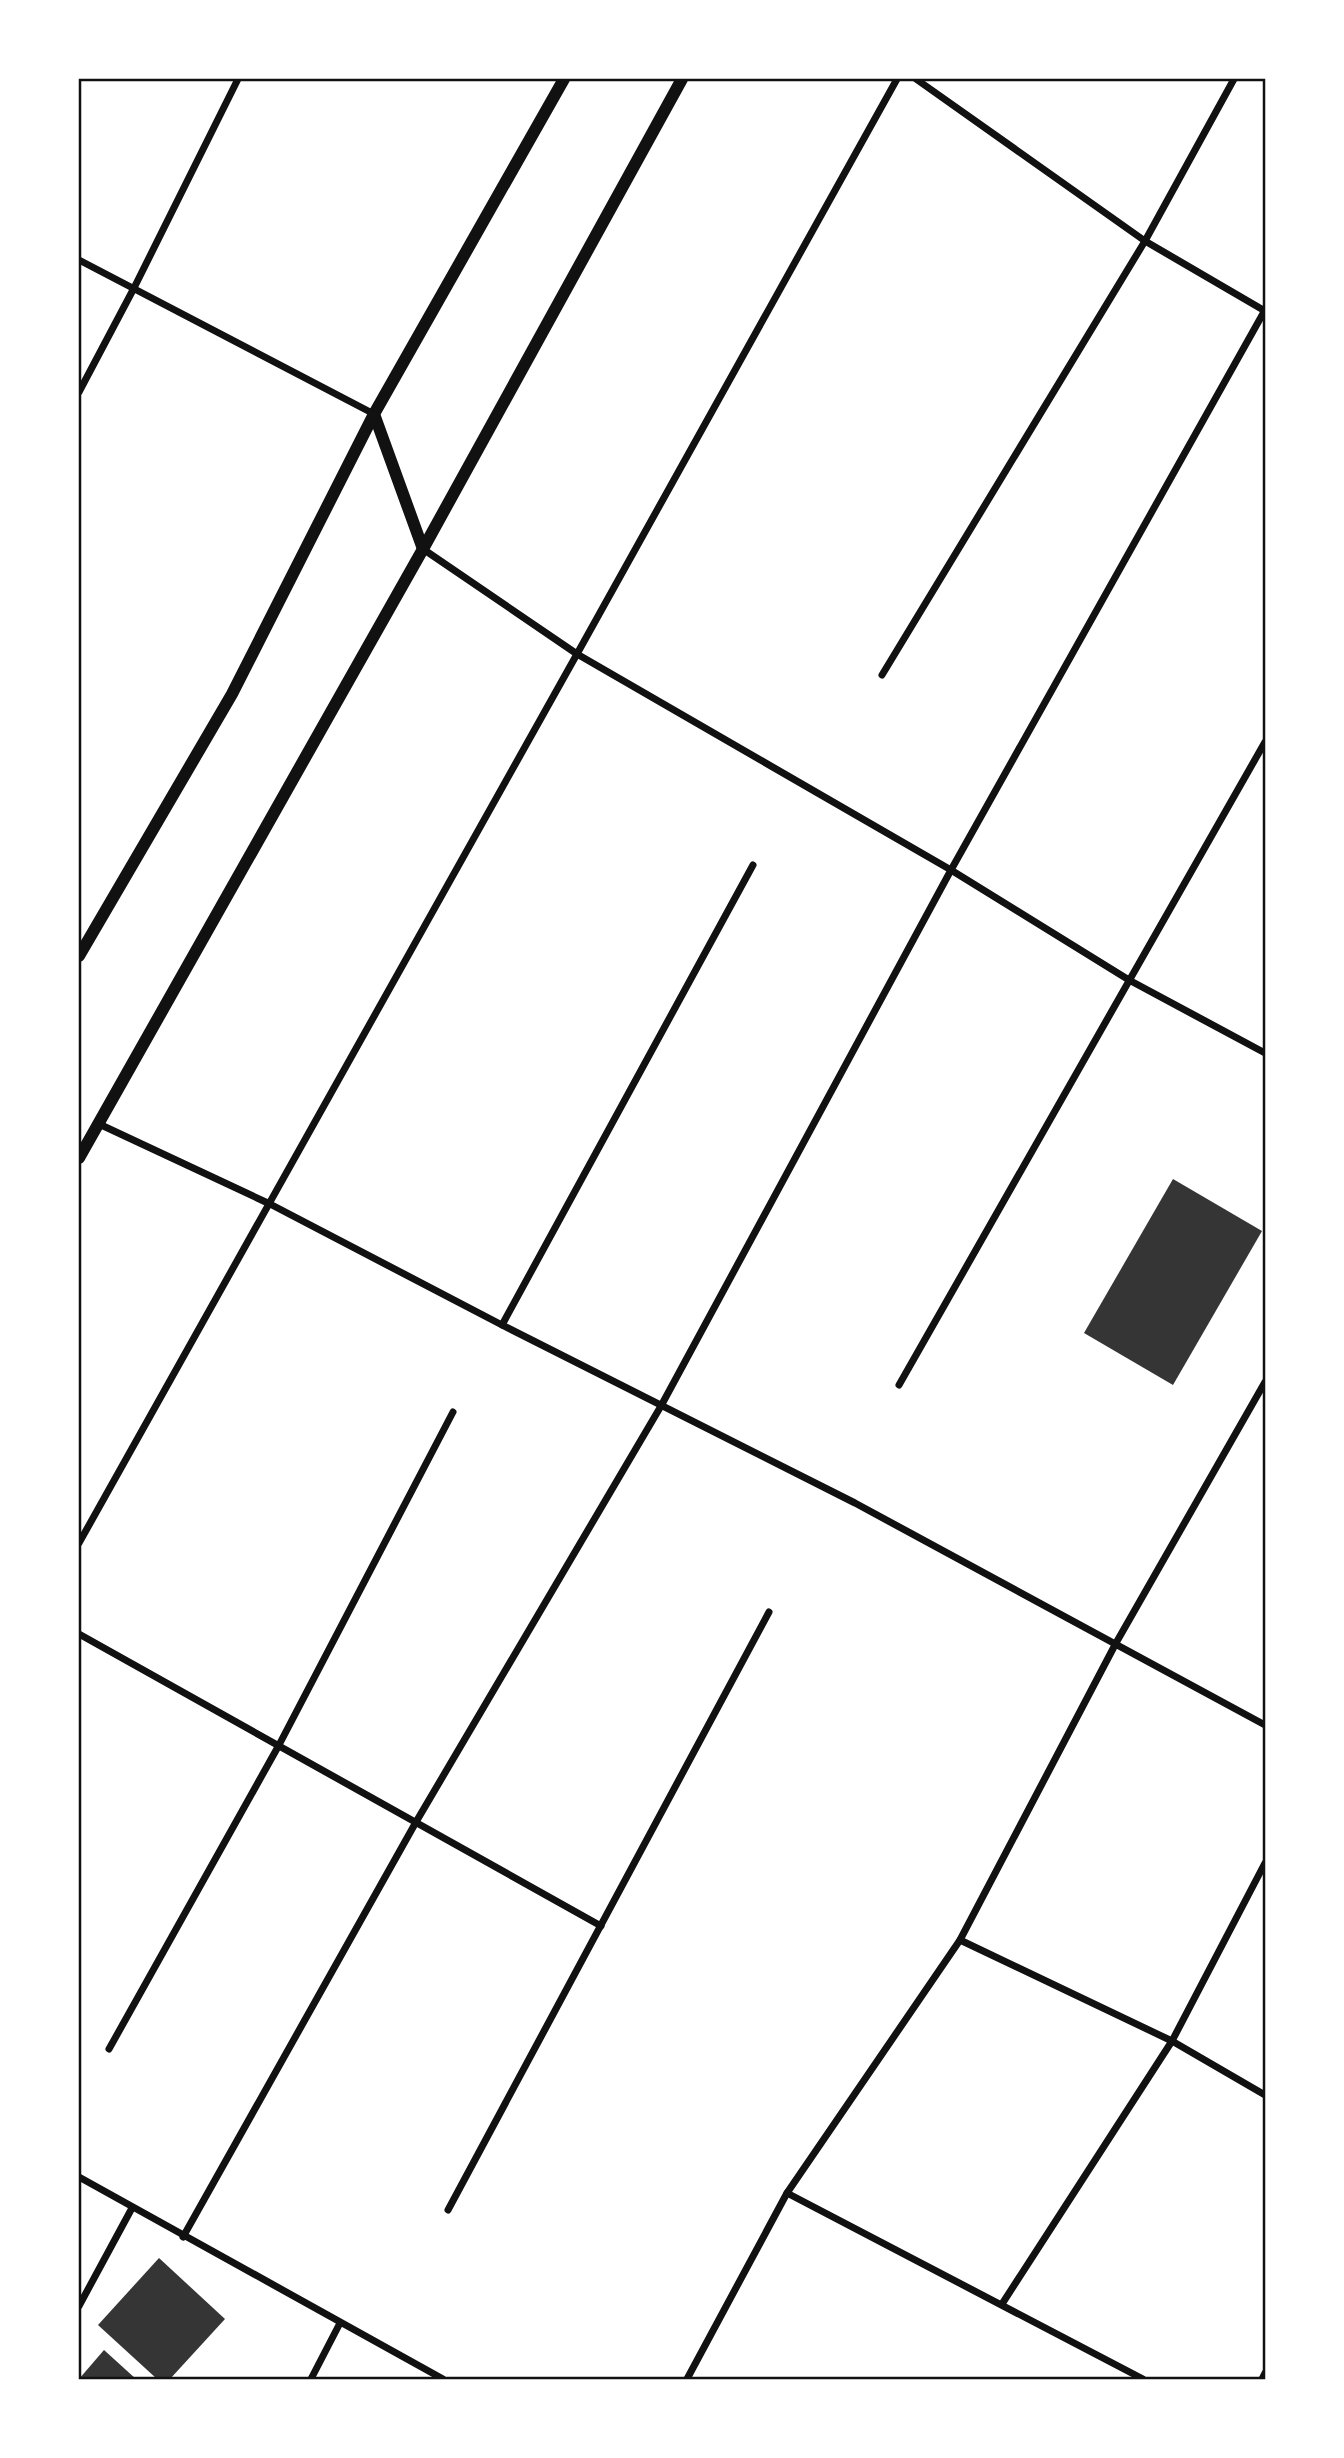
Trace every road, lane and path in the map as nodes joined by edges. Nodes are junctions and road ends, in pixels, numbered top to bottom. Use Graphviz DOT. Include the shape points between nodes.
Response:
graph roads {
  1 [pos="238,79"];
  2 [pos="564,79"];
  3 [pos="682,79"];
  4 [pos="897,79"];
  5 [pos="916,79"];
  6 [pos="1234,79"];
  7 [pos="1145,242"];
  8 [pos="79,260"];
  9 [pos="134,288"];
  10 [pos="1265,311"];
  11 [pos="79,392"];
  12 [pos="374,414"];
  13 [pos="423,549"];
  14 [pos="577,654"];
  15 [pos="882,675"];
  16 [pos="1265,742"];
  17 [pos="753,865"];
  18 [pos="951,870"];
  19 [pos="79,956"];
  20 [pos="1129,980"];
  21 [pos="1265,1053"];
  22 [pos="99,1124"];
  23 [pos="79,1158"];
  24 [pos="270,1204"];
  25 [pos="502,1325"];
  26 [pos="1265,1382"];
  27 [pos="899,1385"];
  28 [pos="661,1406"];
  29 [pos="453,1412"];
  30 [pos="79,1543"];
  31 [pos="769,1612"];
  32 [pos="79,1634"];
  33 [pos="1116,1643"];
  34 [pos="1265,1725"];
  35 [pos="279,1745"];
  36 [pos="416,1822"];
  37 [pos="1265,1863"];
  38 [pos="601,1926"];
  39 [pos="960,1940"];
  40 [pos="1172,2041"];
  41 [pos="109,2049"];
  42 [pos="1265,2095"];
  43 [pos="79,2177"];
  44 [pos="787,2193"];
  45 [pos="132,2208"];
  46 [pos="448,2210"];
  47 [pos="183,2236"];
  48 [pos="1002,2304"];
  49 [pos="79,2306"];
  50 [pos="340,2323"];
  51 [pos="1265,2373"];
  52 [pos="311,2379"];
  53 [pos="443,2379"];
  54 [pos="687,2379"];
  55 [pos="1143,2379"];
  56 [pos="1262,2379"];
  1 -- 9 [label="street"];
  2 -- 12 [label="street"];
  3 -- 13 [label="street"];
  4 -- 14 [label="street"];
  5 -- 7 [label="street"];
  6 -- 7 [label="street"];
  7 -- 10 [label="street"];
  7 -- 15 [label="street"];
  8 -- 9 [label="street"];
  9 -- 11 [label="street"];
  9 -- 12 [label="street"];
  10 -- 18 [label="street"];
  12 -- 13 [label="street"];
  12 -- 19 [label="street" via="232,694"];
  13 -- 14 [label="street"];
  13 -- 22 [label="street"];
  14 -- 18 [label="street"];
  14 -- 24 [label="street"];
  16 -- 20 [label="street"];
  17 -- 25 [label="street"];
  18 -- 20 [label="street"];
  18 -- 28 [label="street"];
  20 -- 21 [label="street"];
  20 -- 27 [label="street"];
  22 -- 23 [label="street"];
  22 -- 24 [label="street"];
  24 -- 25 [label="street"];
  24 -- 30 [label="street"];
  25 -- 28 [label="street"];
  26 -- 33 [label="street"];
  28 -- 33 [label="street" via="855,1503"];
  28 -- 36 [label="street"];
  29 -- 35 [label="street"];
  31 -- 38 [label="street"];
  32 -- 35 [label="street"];
  33 -- 34 [label="street"];
  33 -- 39 [label="street"];
  35 -- 36 [label="street"];
  35 -- 41 [label="street"];
  36 -- 38 [label="street"];
  36 -- 47 [label="street"];
  37 -- 40 [label="street"];
  38 -- 46 [label="street"];
  39 -- 40 [label="street"];
  39 -- 44 [label="street"];
  40 -- 42 [label="street"];
  40 -- 48 [label="street"];
  43 -- 45 [label="street"];
  44 -- 48 [label="street"];
  44 -- 54 [label="street"];
  45 -- 47 [label="street"];
  45 -- 49 [label="street"];
  47 -- 50 [label="street"];
  48 -- 55 [label="street"];
  50 -- 52 [label="street"];
  50 -- 53 [label="street"];
  51 -- 56 [label="street"];
}
